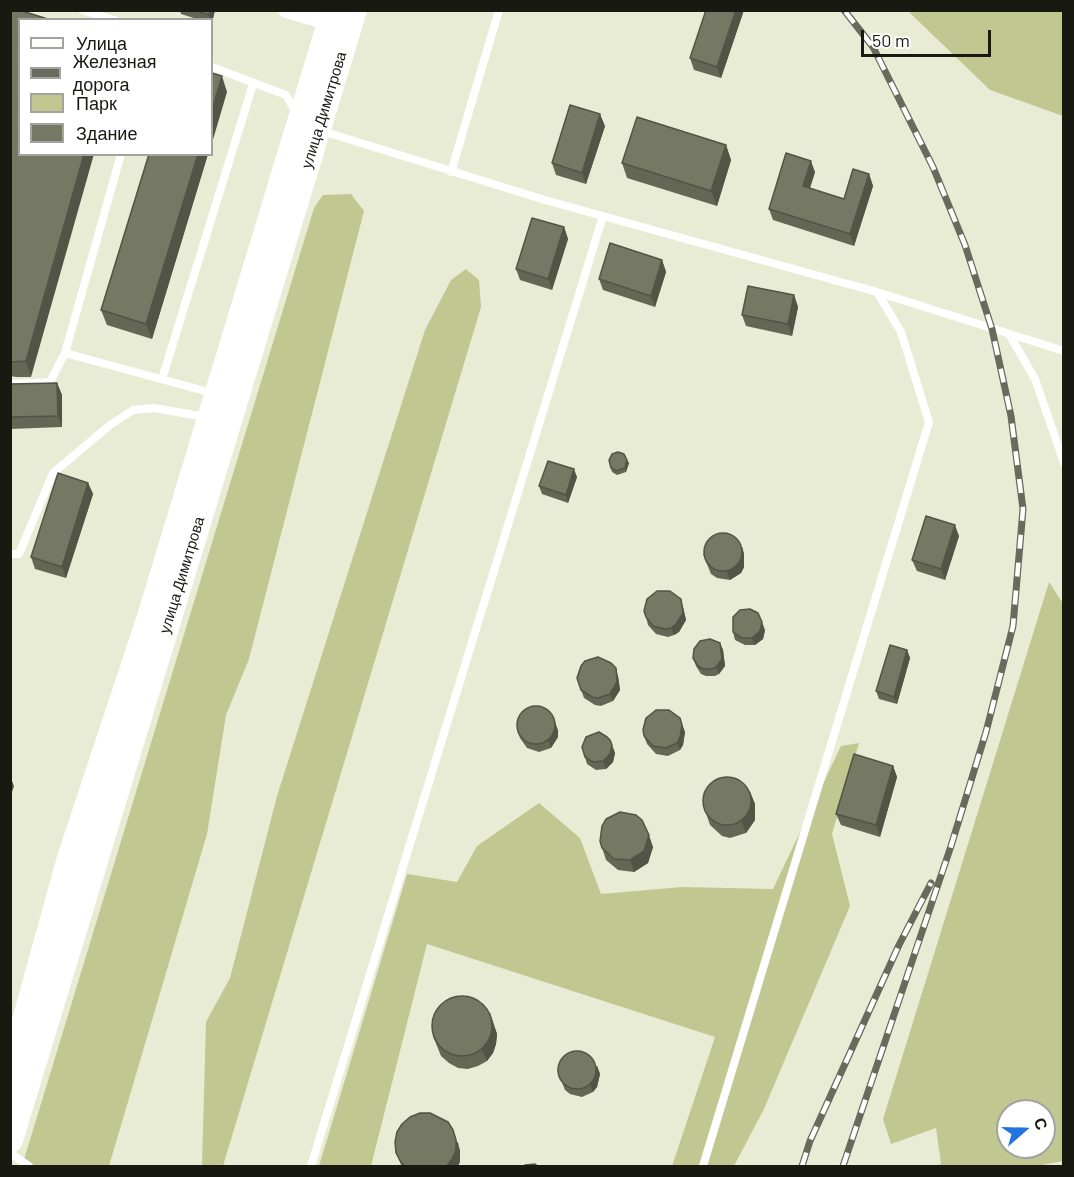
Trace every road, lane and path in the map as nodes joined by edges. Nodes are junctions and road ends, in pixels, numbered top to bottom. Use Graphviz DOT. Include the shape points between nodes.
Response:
graph roads {
  1 [pos="82,10"];
  2 [pos="286,10"];
  3 [pos="499,10"];
  4 [pos="108,18"];
  5 [pos="342,18"];
  6 [pos="213,67"];
  7 [pos="253,84"];
  8 [pos="310,126"];
  9 [pos="120,156"];
  10 [pos="451,172"];
  11 [pos="603,216"];
  12 [pos="877,292"];
  13 [pos="1009,334"];
  14 [pos="1064,351"];
  15 [pos="65,352"];
  16 [pos="162,379"];
  17 [pos="10,384"];
  18 [pos="213,406"];
  19 [pos="1064,464"];
  20 [pos="10,554"];
  21 [pos="24,1040"];
  22 [pos="10,1075"];
  23 [pos="10,1140"];
  24 [pos="10,1153"];
  25 [pos="29,1167"];
  26 [pos="311,1167"];
  27 [pos="703,1167"];
  1 -- 4 [label="lane"];
  2 -- 5 [label="street"];
  3 -- 10 [label="lane"];
  5 -- 8 [label="main road, улица Димитрова"];
  6 -- 7 [label="lane"];
  7 -- 8 [label="lane" via="286,95"];
  7 -- 16 [label="lane"];
  8 -- 10 [label="lane"];
  8 -- 18 [label="main road, улица Димитрова"];
  8 -- 21 [label="main road, улица Димитрова" via="235,397"];
  9 -- 15 [label="lane"];
  10 -- 11 [label="lane"];
  11 -- 12 [label="lane"];
  11 -- 26 [label="lane"];
  12 -- 13 [label="lane"];
  12 -- 27 [label="lane" via="901,332 929,422"];
  13 -- 14 [label="lane"];
  13 -- 19 [label="lane" via="1035,379"];
  15 -- 16 [label="lane"];
  15 -- 17 [label="lane" via="50,382"];
  16 -- 18 [label="lane"];
  18 -- 20 [label="lane" via="133,410 110,425 53,473 19,554"];
  18 -- 21 [label="main road, улица Димитрова" via="149,620 70,858"];
  21 -- 22 [label="main road, улица Димитрова"];
  21 -- 23 [label="main road, улица Димитрова"];
  24 -- 25 [label="lane"];
}
